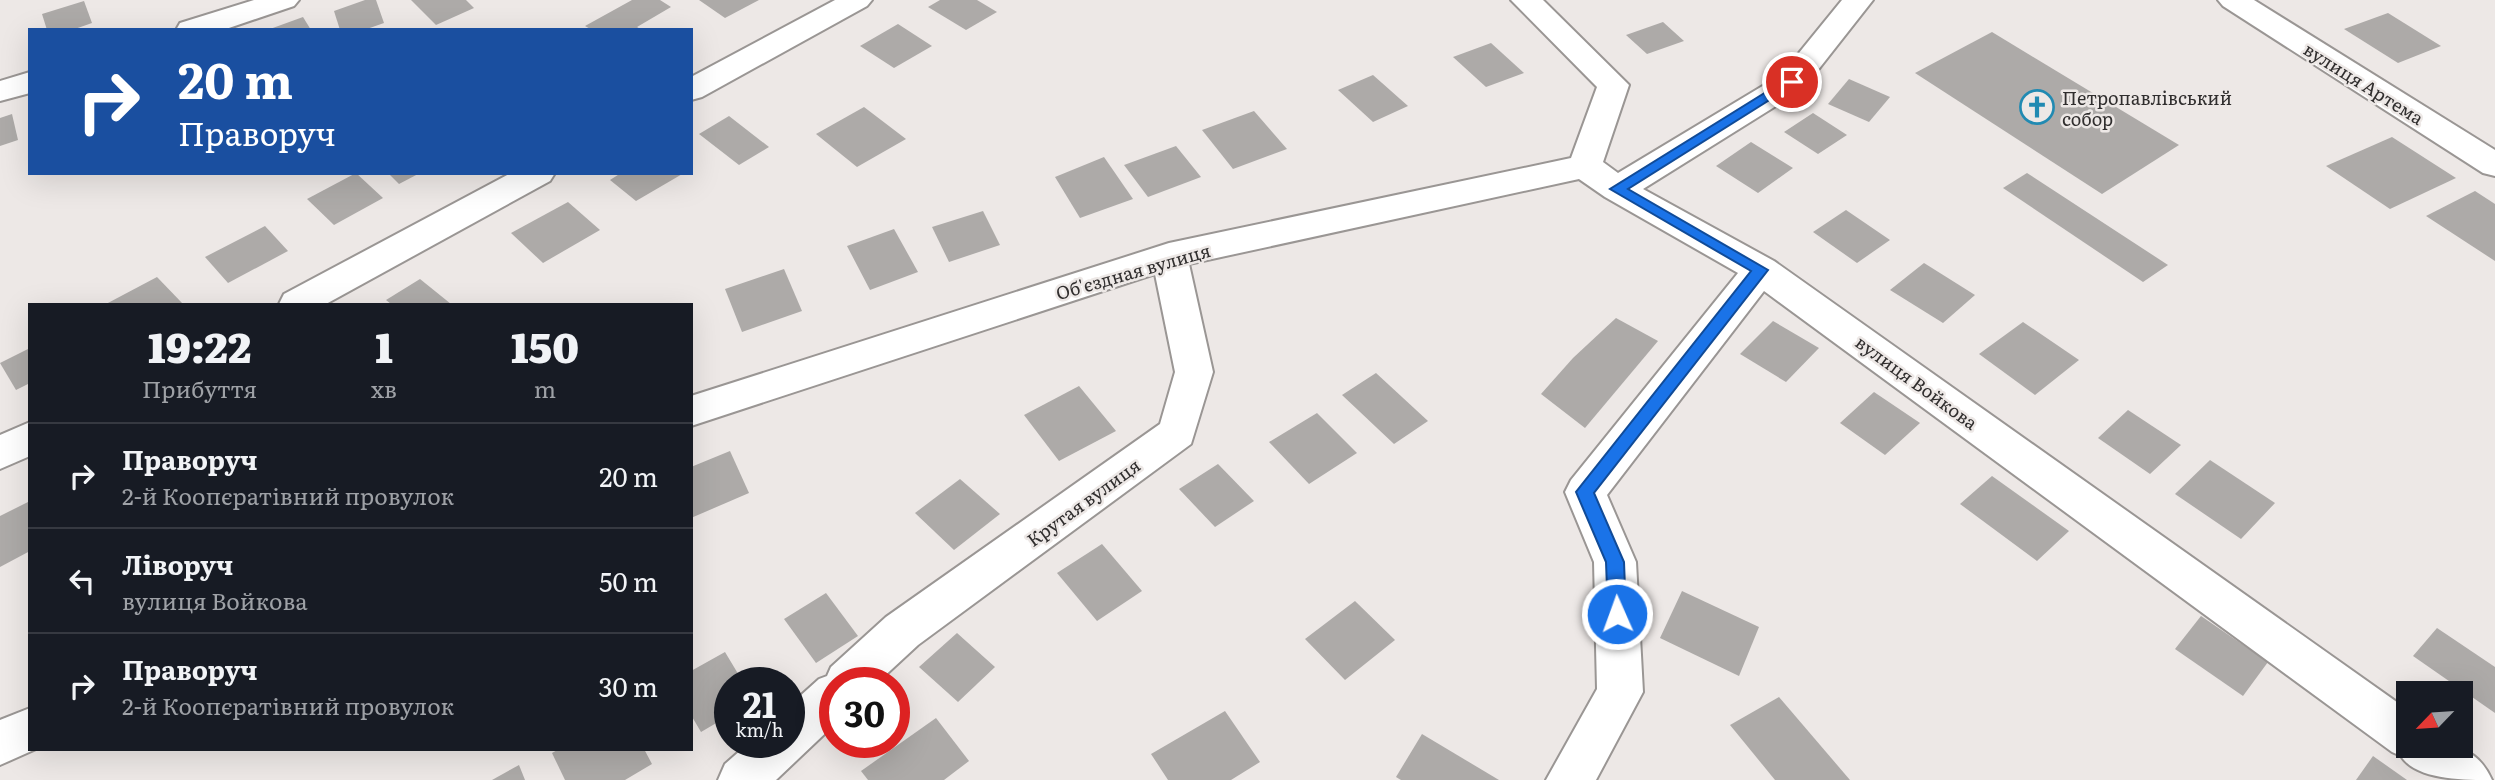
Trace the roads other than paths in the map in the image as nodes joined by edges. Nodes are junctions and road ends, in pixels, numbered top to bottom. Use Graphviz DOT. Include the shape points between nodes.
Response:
graph roads {
  1 [pos="284,0"];
  2 [pos="857,0"];
  3 [pos="1526,0"];
  4 [pos="1857,0"];
  5 [pos="2233,0"];
  6 [pos="197,28"];
  7 [pos="28,83"];
  8 [pos="693,89"];
  9 [pos="0,91"];
  10 [pos="2495,165"];
  11 [pos="1585,166"];
  12 [pos="534,175"];
  13 [pos="1617,189"];
  14 [pos="1169,256"];
  15 [pos="1761,270"];
  16 [pos="299,303"];
  17 [pos="693,410"];
  18 [pos="28,439"];
  19 [pos="0,453"];
  20 [pos="863,667"];
  21 [pos="819,709"];
  22 [pos="805,721"];
  23 [pos="2396,728"];
  24 [pos="28,730"];
  25 [pos="0,743"];
  26 [pos="766,758"];
  27 [pos="2437,758"];
  28 [pos="742,780"];
  29 [pos="1570,780"];
  30 [pos="2468,780"];
  1 -- 6 [label="street"];
  2 -- 8 [label="street"];
  3 -- 11 [label="street" via="1613,85"];
  4 -- 13 [label="street" via="1792,82"];
  5 -- 10 [label="street, вулиця Артема"];
  7 -- 9 [label="street"];
  11 -- 13 [label="street, вулиця Войкова"];
  11 -- 14 [label="street, Об'єздная вулиця"];
  12 -- 16 [label="street"];
  13 -- 15 [label="street, вулиця Войкова"];
  14 -- 17 [label="street, Об'єздная вулиця"];
  14 -- 20 [label="street, Крутая вулиця" via="1194,372 1177,433 902,631"];
  15 -- 23 [label="street, вулиця Войкова"];
  15 -- 29 [label="street" via="1585,492 1615,562 1620,692"];
  18 -- 19 [label="street"];
  21 -- 22 [label="street"];
  24 -- 25 [label="street"];
  26 -- 28 [label="street"];
  27 -- 30 [label="street"];
}
